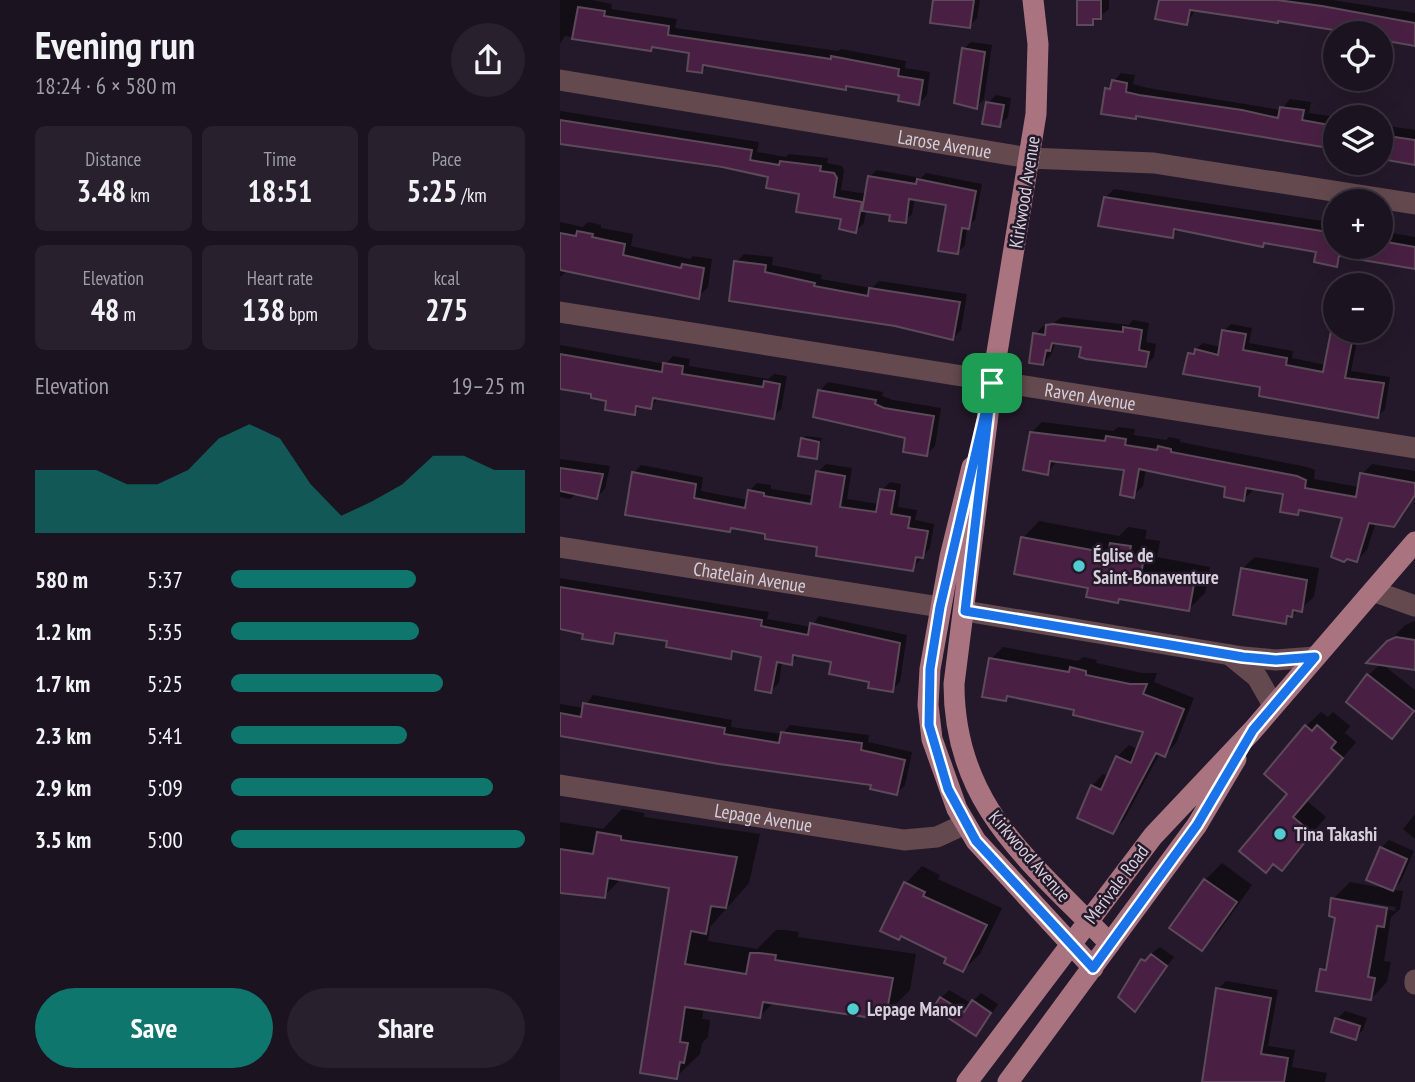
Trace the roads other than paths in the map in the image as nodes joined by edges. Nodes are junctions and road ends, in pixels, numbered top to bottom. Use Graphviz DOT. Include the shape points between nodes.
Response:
graph roads {
  1 [pos="1033,0"];
  2 [pos="560,80"];
  3 [pos="1029,158"];
  4 [pos="1415,204"];
  5 [pos="560,312"];
  6 [pos="992,383"];
  7 [pos="1415,448"];
  8 [pos="1415,542"];
  9 [pos="560,547"];
  10 [pos="1373,591"];
  11 [pos="1415,606"];
  12 [pos="940,607"];
  13 [pos="965,611"];
  14 [pos="1228,654"];
  15 [pos="1315,657"];
  16 [pos="1273,705"];
  17 [pos="1253,730"];
  18 [pos="560,785"];
  19 [pos="965,824"];
  20 [pos="1088,920"];
  21 [pos="1071,944"];
  22 [pos="1110,944"];
  23 [pos="1093,968"];
  24 [pos="967,1082"];
  25 [pos="1008,1082"];
  1 -- 3 [label="main road, Kirkwood Avenue" via="1039,87"];
  2 -- 3 [label="street, Larose Avenue"];
  3 -- 4 [label="street, Larose Avenue" via="1154,163"];
  3 -- 6 [label="main road, Kirkwood Avenue"];
  5 -- 6 [label="street, Raven Avenue"];
  6 -- 7 [label="street, Raven Avenue"];
  6 -- 12 [label="main road, Kirkwood Avenue"];
  6 -- 13 [label="main road, Kirkwood Avenue"];
  8 -- 10 [label="main road, Merivale Road"];
  9 -- 12 [label="street, Chatelain Avenue"];
  10 -- 11 [label="street"];
  10 -- 15 [label="main road, Merivale Road"];
  12 -- 19 [label="main road, Kirkwood Avenue" via="930,669 929,725 944,779"];
  13 -- 14 [label="street"];
  13 -- 20 [label="main road, Kirkwood Avenue" via="954,684 963,759 977,792 999,824"];
  14 -- 15 [label="street" via="1276,660"];
  14 -- 16 [label="street" via="1257,677"];
  15 -- 16 [label="main road, Merivale Road"];
  16 -- 17 [label="main road, Merivale Road"];
  17 -- 20 [label="main road, Merivale Road" via="1180,804"];
  17 -- 22 [label="main road, Merivale Road" via="1197,825"];
  18 -- 19 [label="street, Lepage Avenue" via="904,840 937,837"];
  19 -- 21 [label="main road, Kirkwood Avenue" via="999,870"];
  20 -- 21 [label="main road, Merivale Road"];
  20 -- 22 [label="main road, Kirkwood Avenue"];
  21 -- 23 [label="main road, Kirkwood Avenue"];
  21 -- 24 [label="main road, Merivale Road"];
  22 -- 23 [label="main road, Merivale Road"];
  23 -- 25 [label="main road, Merivale Road"];
}
